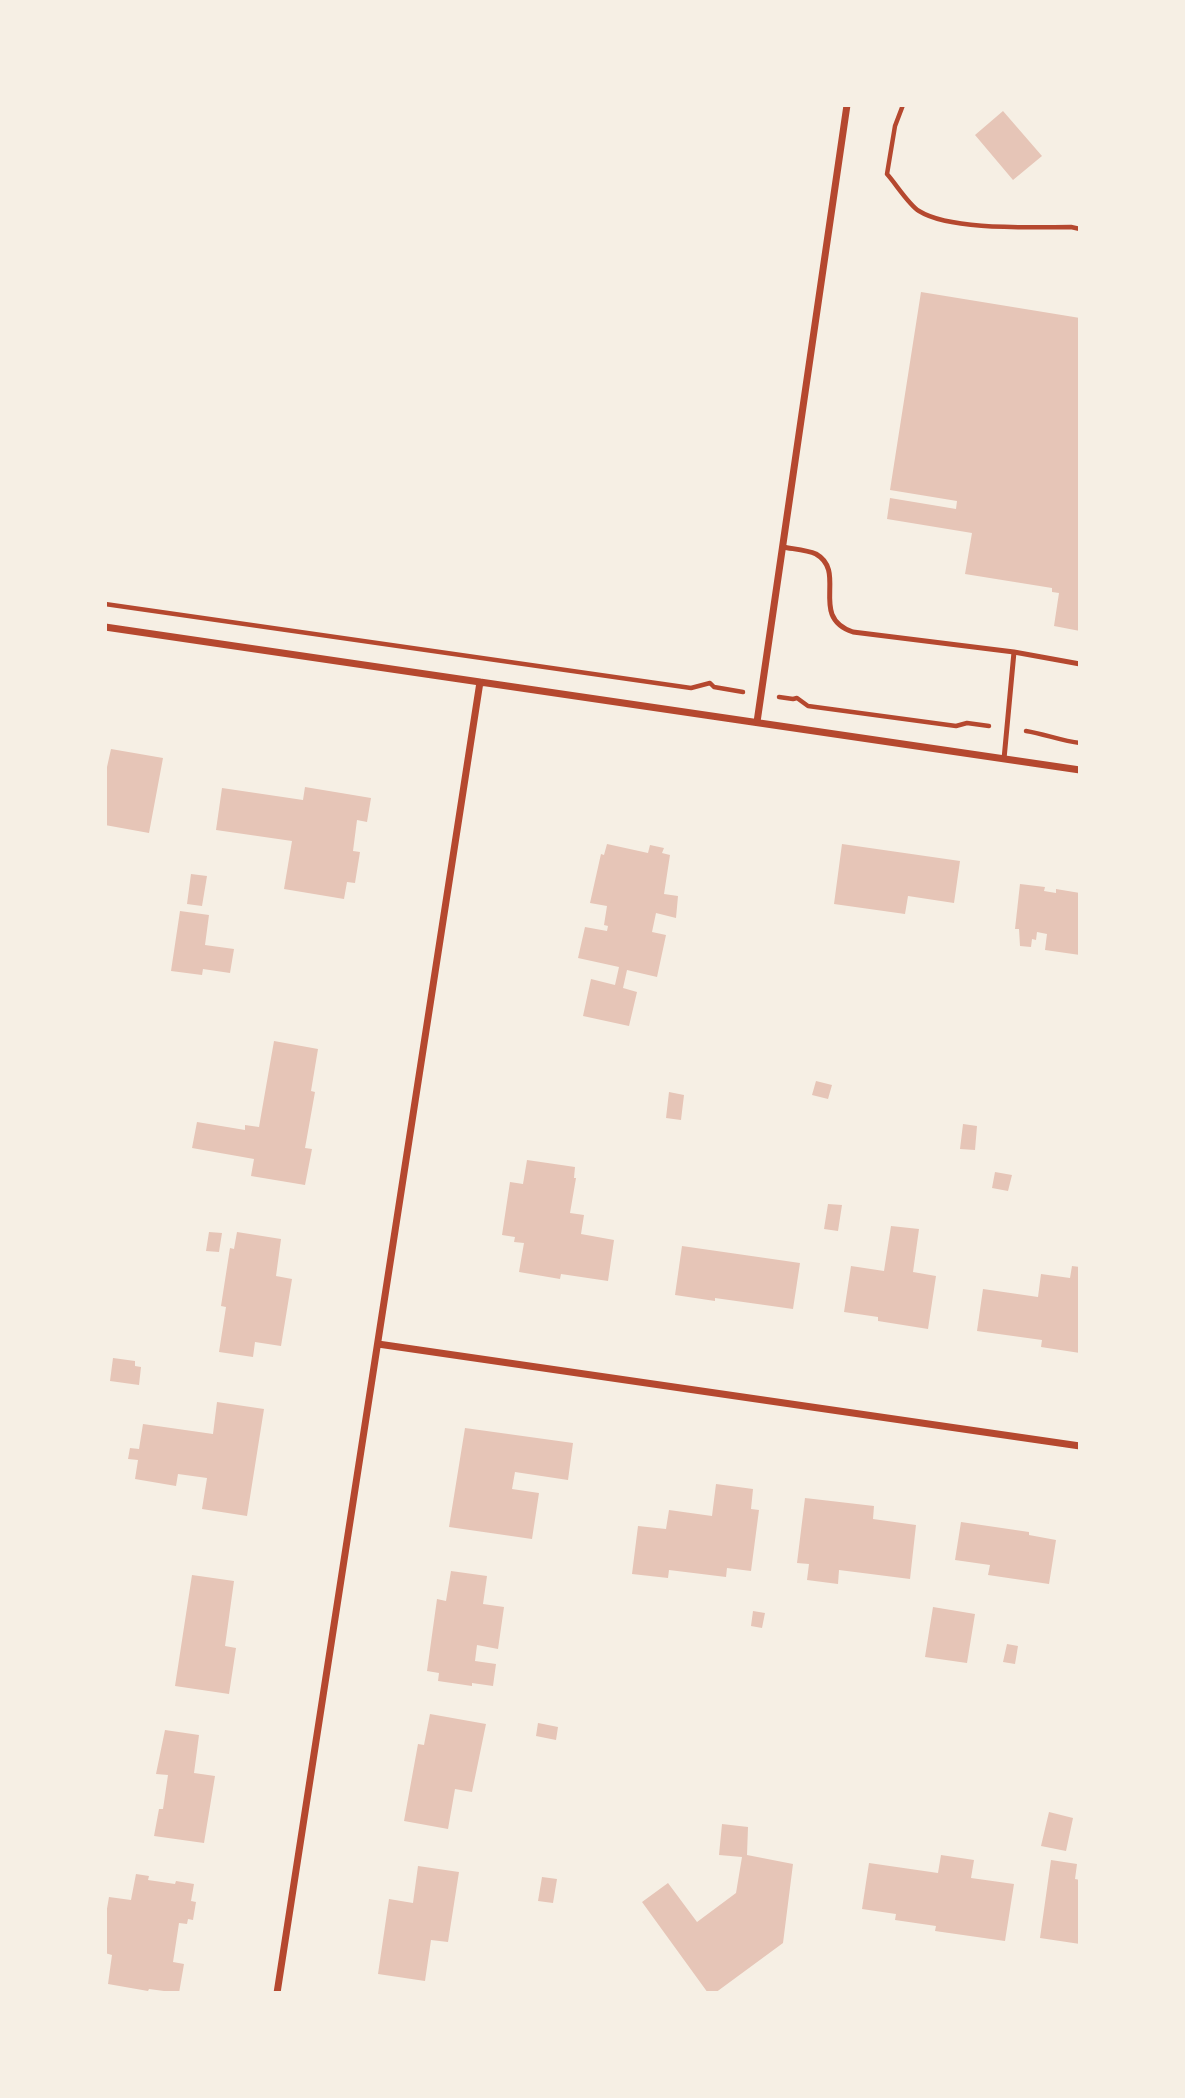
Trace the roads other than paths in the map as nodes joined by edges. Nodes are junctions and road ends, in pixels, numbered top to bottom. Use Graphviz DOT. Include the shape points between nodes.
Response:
graph roads {
  1 [pos="847,105"];
  2 [pos="783,547"];
  3 [pos="105,627"];
  4 [pos="1014,652"];
  5 [pos="1080,664"];
  6 [pos="481,682"];
  7 [pos="757,722"];
  8 [pos="1004,759"];
  9 [pos="1080,770"];
  10 [pos="378,1344"];
  11 [pos="1080,1446"];
  12 [pos="277,1993"];
  1 -- 2 [label="street"];
  2 -- 4 [label="lane" via="815,554 825,563 830,576 829,609 844,629"];
  2 -- 7 [label="street"];
  3 -- 6 [label="street"];
  4 -- 5 [label="lane"];
  4 -- 8 [label="lane"];
  6 -- 7 [label="street"];
  6 -- 10 [label="street"];
  7 -- 8 [label="street"];
  8 -- 9 [label="street"];
  10 -- 11 [label="street"];
  10 -- 12 [label="street"];
}
